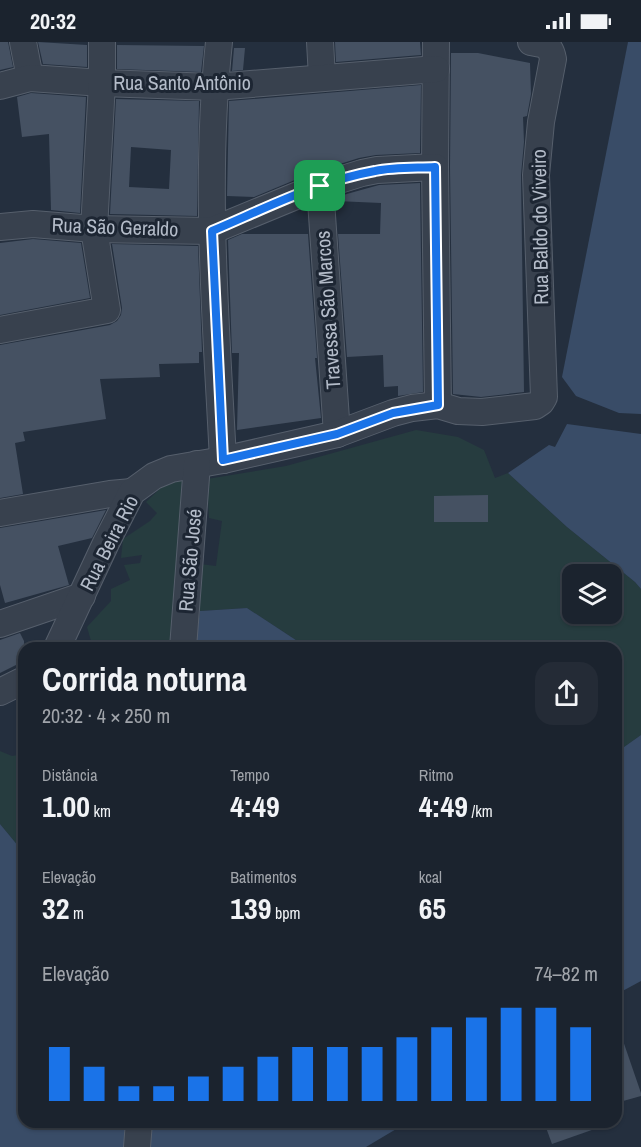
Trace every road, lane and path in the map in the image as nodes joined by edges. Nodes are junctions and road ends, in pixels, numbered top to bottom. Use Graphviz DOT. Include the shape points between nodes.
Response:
graph roads {
  1 [pos="23,42"];
  2 [pos="102,42"];
  3 [pos="219,42"];
  4 [pos="320,42"];
  5 [pos="436,42"];
  6 [pos="539,44"];
  7 [pos="436,69"];
  8 [pos="322,77"];
  9 [pos="30,78"];
  10 [pos="102,83"];
  11 [pos="0,86"];
  12 [pos="214,87"];
  13 [pos="435,167"];
  14 [pos="320,186"];
  15 [pos="0,227"];
  16 [pos="94,229"];
  17 [pos="212,231"];
  18 [pos="0,330"];
  19 [pos="438,405"];
  20 [pos="337,434"];
  21 [pos="223,460"];
  22 [pos="197,468"];
  23 [pos="132,492"];
  24 [pos="0,513"];
  25 [pos="82,596"];
  26 [pos="0,624"];
  27 [pos="60,642"];
  28 [pos="183,642"];
  29 [pos="18,683"];
  30 [pos="0,692"];
  31 [pos="138,1128"];
  32 [pos="136,1147"];
  1 -- 9 [label="street"];
  2 -- 10 [label="street"];
  3 -- 12 [label="street"];
  4 -- 8 [label="street"];
  5 -- 7 [label="street"];
  6 -- 19 [label="street, Rua Baldo do Viveiro" via="553,58 536,175 544,396 535,406 482,412"];
  7 -- 8 [label="street, Rua Santo Antônio"];
  7 -- 13 [label="street"];
  8 -- 12 [label="street, Rua Santo Antônio"];
  9 -- 10 [label="street, Rua Santo Antônio"];
  9 -- 11 [label="street, Rua Santo Antônio"];
  10 -- 12 [label="street, Rua Santo Antônio"];
  10 -- 16 [label="street"];
  12 -- 17 [label="street"];
  13 -- 14 [label="street, Rua São Geraldo" via="377,170"];
  13 -- 19 [label="street"];
  14 -- 17 [label="street, Rua São Geraldo"];
  14 -- 20 [label="street, Travessa São Marcos"];
  15 -- 16 [label="street, Rua São Geraldo" via="33,224"];
  16 -- 17 [label="street, Rua São Geraldo"];
  16 -- 18 [label="street" via="107,310"];
  17 -- 21 [label="street"];
  19 -- 20 [label="street, Rua Beira Rio" via="393,413"];
  20 -- 21 [label="street, Rua Beira Rio"];
  21 -- 22 [label="street, Rua Beira Rio"];
  22 -- 23 [label="street, Rua Beira Rio" via="171,469"];
  22 -- 28 [label="street, Rua São José"];
  23 -- 24 [label="street"];
  23 -- 25 [label="street, Rua Beira Rio"];
  25 -- 26 [label="street"];
  25 -- 27 [label="street, Rua Beira Rio"];
  29 -- 30 [label="street"];
  31 -- 32 [label="street"];
}
